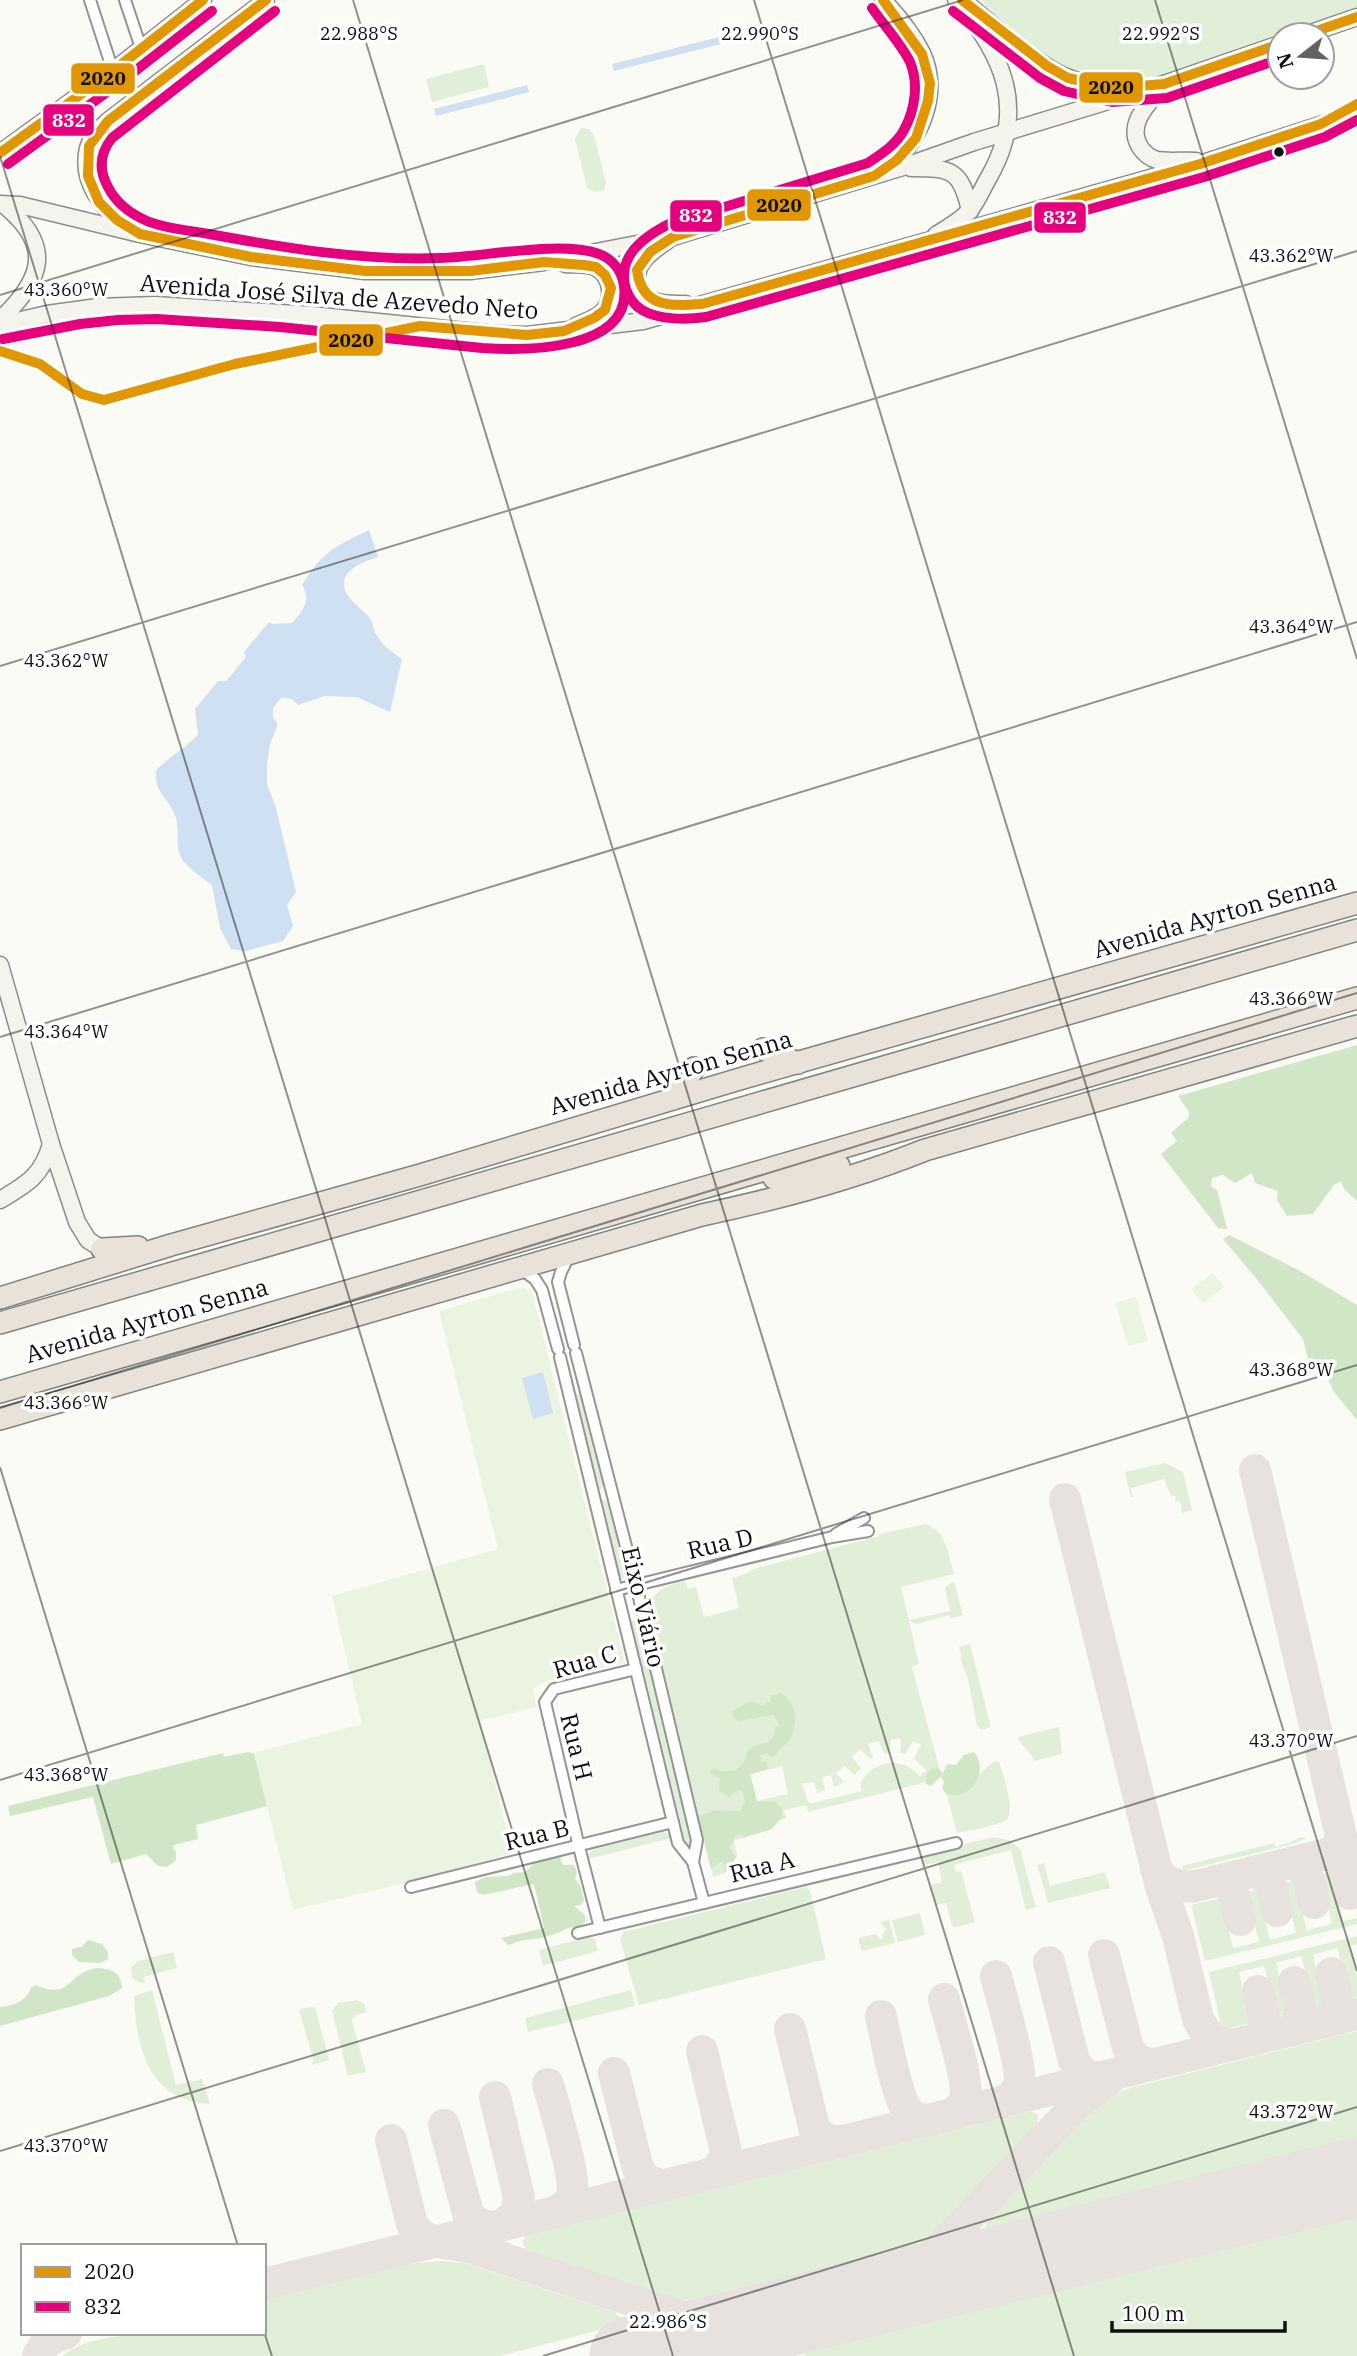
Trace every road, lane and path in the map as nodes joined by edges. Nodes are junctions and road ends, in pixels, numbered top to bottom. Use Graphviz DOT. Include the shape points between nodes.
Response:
graph roads {
  1 [pos="90,0"];
  2 [pos="125,0"];
  3 [pos="203,0"];
  4 [pos="266,0"];
  5 [pos="883,0"];
  6 [pos="956,0"];
  7 [pos="962,0"];
  8 [pos="256,5"];
  9 [pos="1357,17"];
  10 [pos="1336,24"];
  11 [pos="141,48"];
  12 [pos="1266,49"];
  13 [pos="113,71"];
  14 [pos="1164,85"];
  15 [pos="1357,104"];
  16 [pos="1357,113"];
  17 [pos="1321,124"];
  18 [pos="1006,133"];
  19 [pos="0,153"];
  20 [pos="1209,161"];
  21 [pos="903,167"];
  22 [pos="874,176"];
  23 [pos="2,204"];
  24 [pos="970,211"];
  25 [pos="139,234"];
  26 [pos="673,237"];
  27 [pos="922,244"];
  28 [pos="544,262"];
  29 [pos="698,305"];
  30 [pos="0,323"];
  31 [pos="564,331"];
  32 [pos="1357,903"];
  33 [pos="1350,931"];
  34 [pos="0,965"];
  35 [pos="1357,998"];
  36 [pos="1357,1026"];
  37 [pos="763,1049"];
  38 [pos="822,1056"];
  39 [pos="798,1063"];
  40 [pos="694,1069"];
  41 [pos="675,1098"];
  42 [pos="696,1121"];
  43 [pos="51,1144"];
  44 [pos="925,1150"];
  45 [pos="744,1175"];
  46 [pos="430,1198"];
  47 [pos="0,1200"];
  48 [pos="255,1220"];
  49 [pos="172,1245"];
  50 [pos="102,1249"];
  51 [pos="571,1254"];
  52 [pos="466,1255"];
  53 [pos="520,1268"];
  54 [pos="560,1292"];
  55 [pos="545,1297"];
  56 [pos="0,1298"];
  57 [pos="0,1323"];
  58 [pos="314,1327"];
  59 [pos="0,1392"];
  60 [pos="0,1419"];
  61 [pos="864,1518"];
  62 [pos="868,1531"];
  63 [pos="832,1537"];
  64 [pos="636,1585"];
  65 [pos="617,1590"];
  66 [pos="642,1609"];
  67 [pos="622,1614"];
  68 [pos="636,1669"];
  69 [pos="547,1697"];
  70 [pos="673,1822"];
  71 [pos="956,1843"];
  72 [pos="579,1847"];
  73 [pos="693,1862"];
  74 [pos="411,1887"];
  75 [pos="704,1903"];
  76 [pos="600,1928"];
  77 [pos="578,1933"];
  1 -- 13 [label="street"];
  2 -- 11 [label="street"];
  3 -- 11 [label="street"];
  4 -- 8 [label="street"];
  5 -- 22 [label="street" via="922,54 930,83 916,138 897,160"];
  6 -- 18 [label="street" via="988,40 1002,69 1010,102"];
  7 -- 14 [label="street" via="1068,78 1114,88"];
  8 -- 25 [label="street" via="108,121 89,146 88,176 99,202"];
  9 -- 10 [label="street"];
  11 -- 13 [label="street"];
  12 -- 14 [label="street, Avenida José Silva de Azevedo Neto"];
  13 -- 19 [label="street"];
  14 -- 18 [label="street, Avenida José Silva de Azevedo Neto"];
  14 -- 20 [label="street" via="1139,116 1135,132 1140,147 1158,160"];
  15 -- 17 [label="street, Avenida José Silva de Azevedo Neto"];
  16 -- 17 [label="street, Avenida José Silva de Azevedo Neto"];
  17 -- 20 [label="street, Avenida José Silva de Azevedo Neto"];
  18 -- 21 [label="street, Avenida José Silva de Azevedo Neto"];
  18 -- 24 [label="street" via="996,166"];
  20 -- 27 [label="street, Avenida José Silva de Azevedo Neto"];
  21 -- 22 [label="street, Avenida José Silva de Azevedo Neto"];
  21 -- 24 [label="street" via="948,171 959,179"];
  22 -- 26 [label="street, Avenida José Silva de Azevedo Neto"];
  23 -- 25 [label="street, Avenida José Silva de Azevedo Neto"];
  23 -- 30 [label="street" via="22,219 37,251 36,270 28,287"];
  24 -- 27 [label="street"];
  25 -- 28 [label="street, Avenida José Silva de Azevedo Neto" via="251,257 365,271 470,271"];
  26 -- 28 [label="street, Avenida José Silva de Azevedo Neto"];
  26 -- 29 [label="street" via="643,260 637,270 638,284 653,300"];
  27 -- 29 [label="street, Avenida José Silva de Azevedo Neto"];
  28 -- 31 [label="street" via="596,267 611,288 605,310"];
  29 -- 31 [label="street, Avenida José Silva de Azevedo Neto" via="643,321"];
  30 -- 31 [label="street, Avenida José Silva de Azevedo Neto" via="98,307 155,305 494,334"];
  32 -- 38 [label="highway, Avenida Ayrton Senna"];
  33 -- 42 [label="highway, Avenida Ayrton Senna"];
  34 -- 43 [label="street"];
  35 -- 45 [label="highway, Avenida Ayrton Senna"];
  36 -- 44 [label="highway"];
  37 -- 39 [label="highway"];
  38 -- 39 [label="highway, Avenida Ayrton Senna"];
  38 -- 42 [label="highway"];
  39 -- 41 [label="highway, Avenida Ayrton Senna"];
  40 -- 41 [label="highway"];
  41 -- 48 [label="highway, Avenida Ayrton Senna"];
  42 -- 46 [label="highway, Avenida Ayrton Senna"];
  43 -- 47 [label="street" via="38,1174"];
  43 -- 50 [label="street" via="77,1222 88,1240"];
  44 -- 45 [label="highway" via="791,1176"];
  44 -- 51 [label="highway" via="863,1172"];
  45 -- 52 [label="highway, Avenida Ayrton Senna"];
  46 -- 48 [label="highway" via="344,1205"];
  46 -- 57 [label="highway, Avenida Ayrton Senna"];
  48 -- 49 [label="highway, Avenida Ayrton Senna"];
  49 -- 50 [label="highway"];
  49 -- 56 [label="highway, Avenida Ayrton Senna"];
  51 -- 53 [label="highway"];
  51 -- 54 [label="street, Eixo Viário" via="561,1272"];
  52 -- 58 [label="highway"];
  52 -- 59 [label="highway, Avenida Ayrton Senna"];
  53 -- 55 [label="street, Eixo Viário" via="535,1279"];
  53 -- 58 [label="highway"];
  54 -- 55 [label="street"];
  54 -- 64 [label="street, Eixo Viário"];
  55 -- 65 [label="street, Eixo Viário"];
  58 -- 60 [label="highway"];
  61 -- 63 [label="street, Rua D"];
  62 -- 63 [label="street, Rua D"];
  63 -- 64 [label="street, Rua D"];
  64 -- 65 [label="street, Rua D"];
  64 -- 66 [label="street, Eixo Viário"];
  65 -- 67 [label="street, Eixo Viário"];
  66 -- 67 [label="street"];
  66 -- 73 [label="street, Eixo Viário" via="697,1840"];
  67 -- 68 [label="street, Eixo Viário"];
  68 -- 69 [label="street, Rua C" via="563,1686"];
  68 -- 70 [label="street, Eixo Viário"];
  69 -- 72 [label="street, Rua H" via="545,1707"];
  70 -- 72 [label="street, Rua B"];
  70 -- 73 [label="street, Eixo Viário" via="678,1843"];
  71 -- 75 [label="street, Rua A"];
  72 -- 74 [label="street, Rua B"];
  72 -- 76 [label="street, Rua H"];
  73 -- 75 [label="street, Eixo Viário"];
  75 -- 76 [label="street, Rua A"];
  76 -- 77 [label="street, Rua A"];
}
